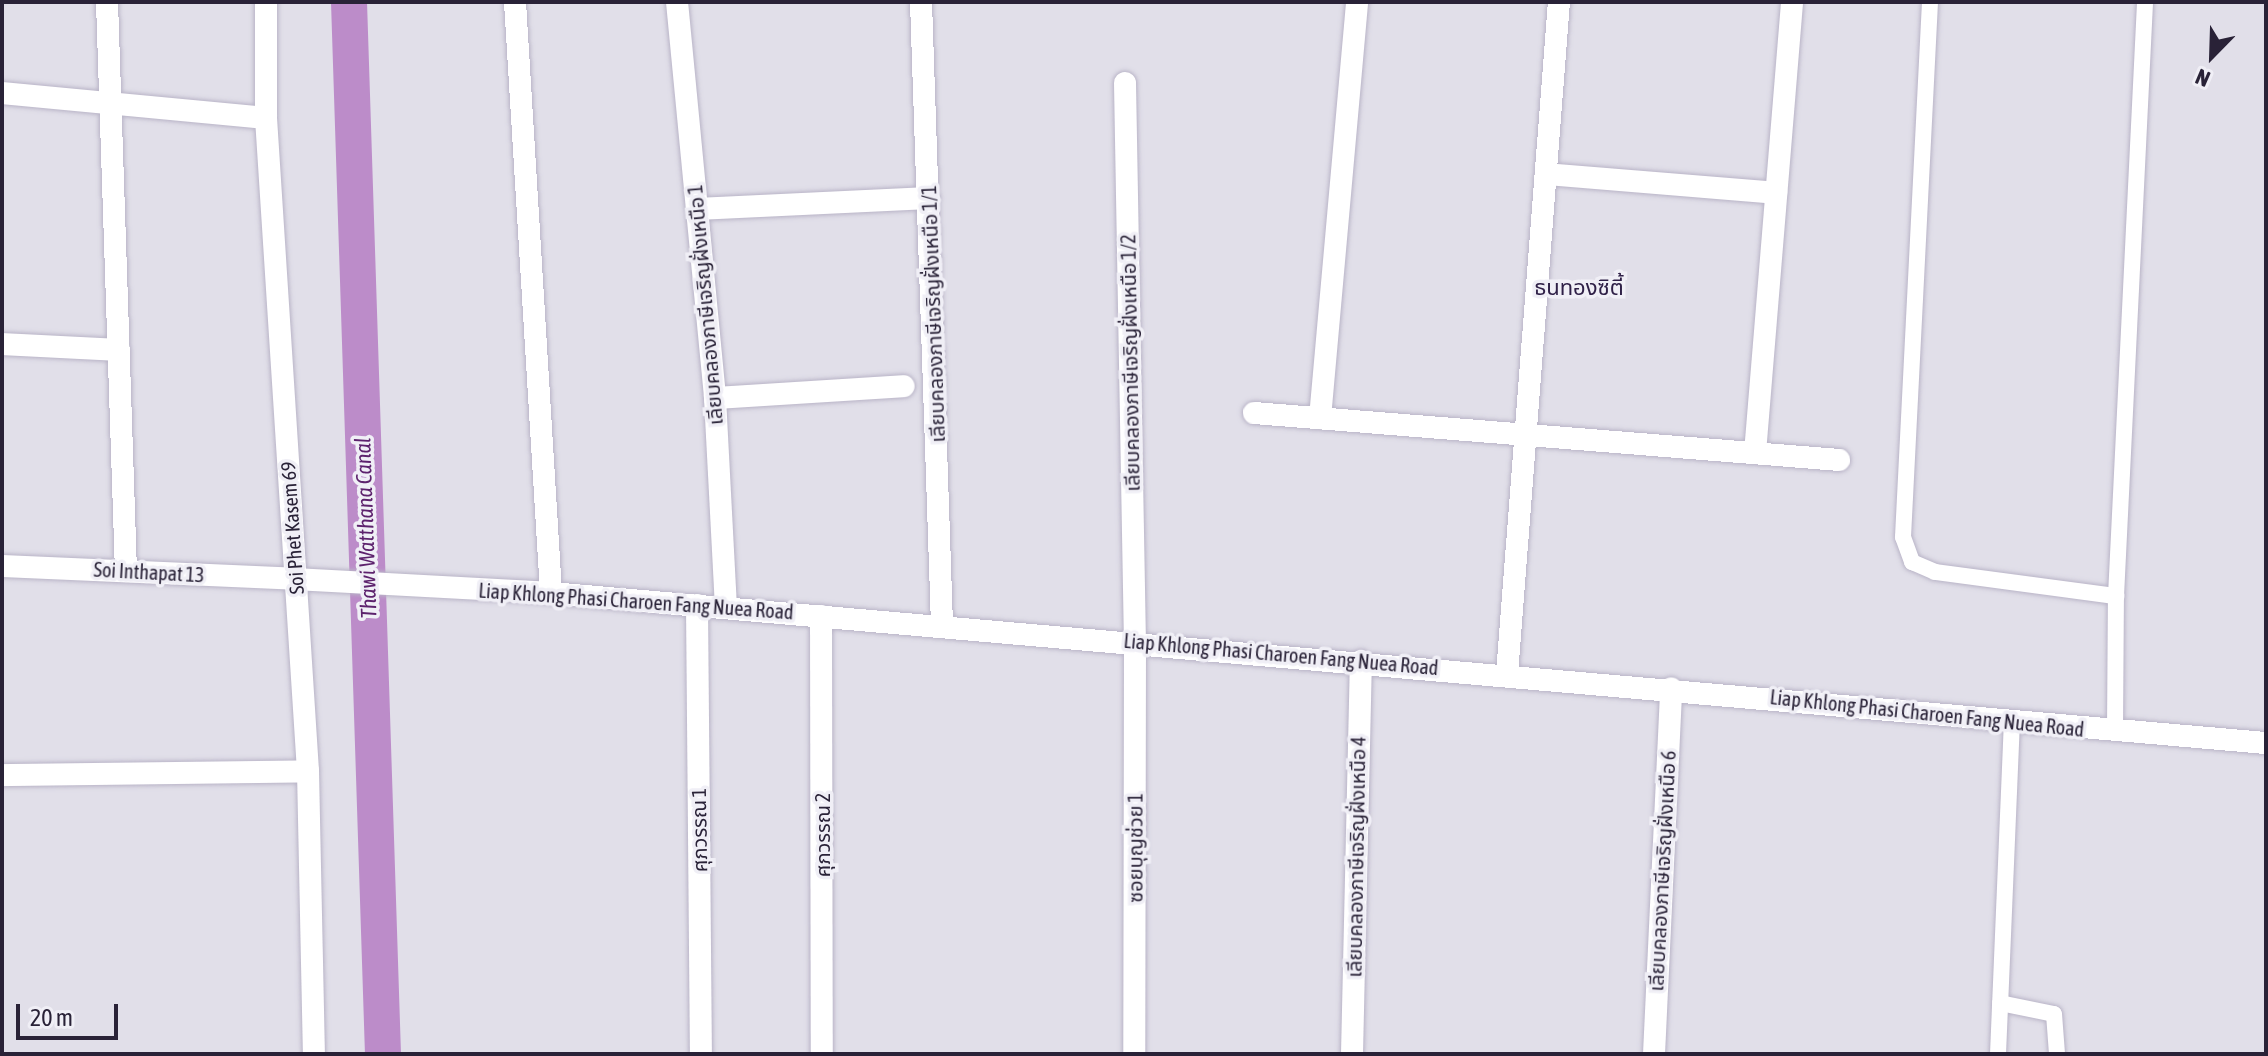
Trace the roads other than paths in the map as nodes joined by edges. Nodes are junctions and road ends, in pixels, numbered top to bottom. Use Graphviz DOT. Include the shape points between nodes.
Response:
graph roads {
  1 [pos="107,2"];
  2 [pos="266,2"];
  3 [pos="515,2"];
  4 [pos="677,2"];
  5 [pos="921,2"];
  6 [pos="1357,2"];
  7 [pos="1559,2"];
  8 [pos="1792,2"];
  9 [pos="1930,2"];
  10 [pos="2145,2"];
  11 [pos="1125,83"];
  12 [pos="2,93"];
  13 [pos="108,102"];
  14 [pos="266,118"];
  15 [pos="1546,174"];
  16 [pos="1776,193"];
  17 [pos="929,198"];
  18 [pos="697,209"];
  19 [pos="2,344"];
  20 [pos="119,350"];
  21 [pos="904,386"];
  22 [pos="715,398"];
  23 [pos="1254,413"];
  24 [pos="1320,418"];
  25 [pos="1526,438"];
  26 [pos="1755,453"];
  27 [pos="1839,460"];
  28 [pos="2,566"];
  29 [pos="126,571"];
  30 [pos="296,579"];
  31 [pos="551,593"];
  32 [pos="2116,596"];
  33 [pos="697,605"];
  34 [pos="726,608"];
  35 [pos="821,616"];
  36 [pos="942,626"];
  37 [pos="1135,642"];
  38 [pos="1361,661"];
  39 [pos="1507,674"];
  40 [pos="1671,688"];
  41 [pos="2012,723"];
  42 [pos="2115,731"];
  43 [pos="2266,743"];
  44 [pos="308,771"];
  45 [pos="2,775"];
  46 [pos="2000,1003"];
  47 [pos="314,1054"];
  48 [pos="701,1054"];
  49 [pos="822,1054"];
  50 [pos="1134,1054"];
  51 [pos="1352,1054"];
  52 [pos="1654,1054"];
  53 [pos="1998,1054"];
  54 [pos="2057,1054"];
  1 -- 13 [label="street"];
  2 -- 14 [label="street, Soi Phet Kasem 69"];
  3 -- 31 [label="street"];
  4 -- 18 [label="street, เลียบคลองภาษีเจริญฝั่งเหนือ 1"];
  5 -- 17 [label="street, เลียบคลองภาษีเจริญฝั่งเหนือ 1/1"];
  6 -- 24 [label="street"];
  7 -- 15 [label="street"];
  8 -- 16 [label="street"];
  9 -- 32 [label="lane" via="1903,537 1912,562 1935,572"];
  10 -- 32 [label="lane"];
  11 -- 37 [label="street, เลียบคลองภาษีเจริญฝั่งเหนือ 1/2"];
  12 -- 13 [label="street"];
  13 -- 14 [label="street"];
  13 -- 20 [label="street"];
  14 -- 30 [label="street, Soi Phet Kasem 69"];
  15 -- 16 [label="street"];
  15 -- 25 [label="street"];
  16 -- 26 [label="street"];
  17 -- 18 [label="street"];
  17 -- 36 [label="street, เลียบคลองภาษีเจริญฝั่งเหนือ 1/1"];
  18 -- 22 [label="street, เลียบคลองภาษีเจริญฝั่งเหนือ 1"];
  19 -- 20 [label="street"];
  20 -- 29 [label="street"];
  21 -- 22 [label="street"];
  22 -- 34 [label="street, เลียบคลองภาษีเจริญฝั่งเหนือ 1"];
  23 -- 24 [label="street"];
  24 -- 25 [label="street"];
  25 -- 26 [label="street"];
  25 -- 39 [label="street"];
  26 -- 27 [label="street"];
  28 -- 29 [label="street, Soi Inthapat 13"];
  29 -- 30 [label="street, Soi Inthapat 13"];
  30 -- 31 [label="street, Liap Khlong Phasi Charoen Fang Nuea Road"];
  30 -- 44 [label="street, Soi Phet Kasem 69"];
  31 -- 33 [label="street, Liap Khlong Phasi Charoen Fang Nuea Road"];
  32 -- 42 [label="lane"];
  33 -- 34 [label="street, Liap Khlong Phasi Charoen Fang Nuea Road"];
  33 -- 48 [label="street, ศุภวรรณ 1"];
  34 -- 35 [label="street, Liap Khlong Phasi Charoen Fang Nuea Road"];
  35 -- 36 [label="street, Liap Khlong Phasi Charoen Fang Nuea Road"];
  35 -- 49 [label="street, ศุภวรรณ 2"];
  36 -- 37 [label="street, Liap Khlong Phasi Charoen Fang Nuea Road"];
  37 -- 38 [label="street, Liap Khlong Phasi Charoen Fang Nuea Road"];
  37 -- 50 [label="street, ซอยบุญช่วย 1"];
  38 -- 39 [label="street, Liap Khlong Phasi Charoen Fang Nuea Road"];
  38 -- 51 [label="street, เลียบคลองภาษีเจริญฝั่งเหนือ 4"];
  39 -- 40 [label="street, Liap Khlong Phasi Charoen Fang Nuea Road"];
  40 -- 41 [label="street, Liap Khlong Phasi Charoen Fang Nuea Road"];
  40 -- 52 [label="street, เลียบคลองภาษีเจริญฝั่งเหนือ 6"];
  41 -- 42 [label="street, Liap Khlong Phasi Charoen Fang Nuea Road"];
  41 -- 46 [label="lane"];
  42 -- 43 [label="street, Liap Khlong Phasi Charoen Fang Nuea Road"];
  44 -- 45 [label="street"];
  44 -- 47 [label="street, Soi Phet Kasem 69"];
  46 -- 53 [label="lane"];
  46 -- 54 [label="lane" via="2054,1014"];
}
